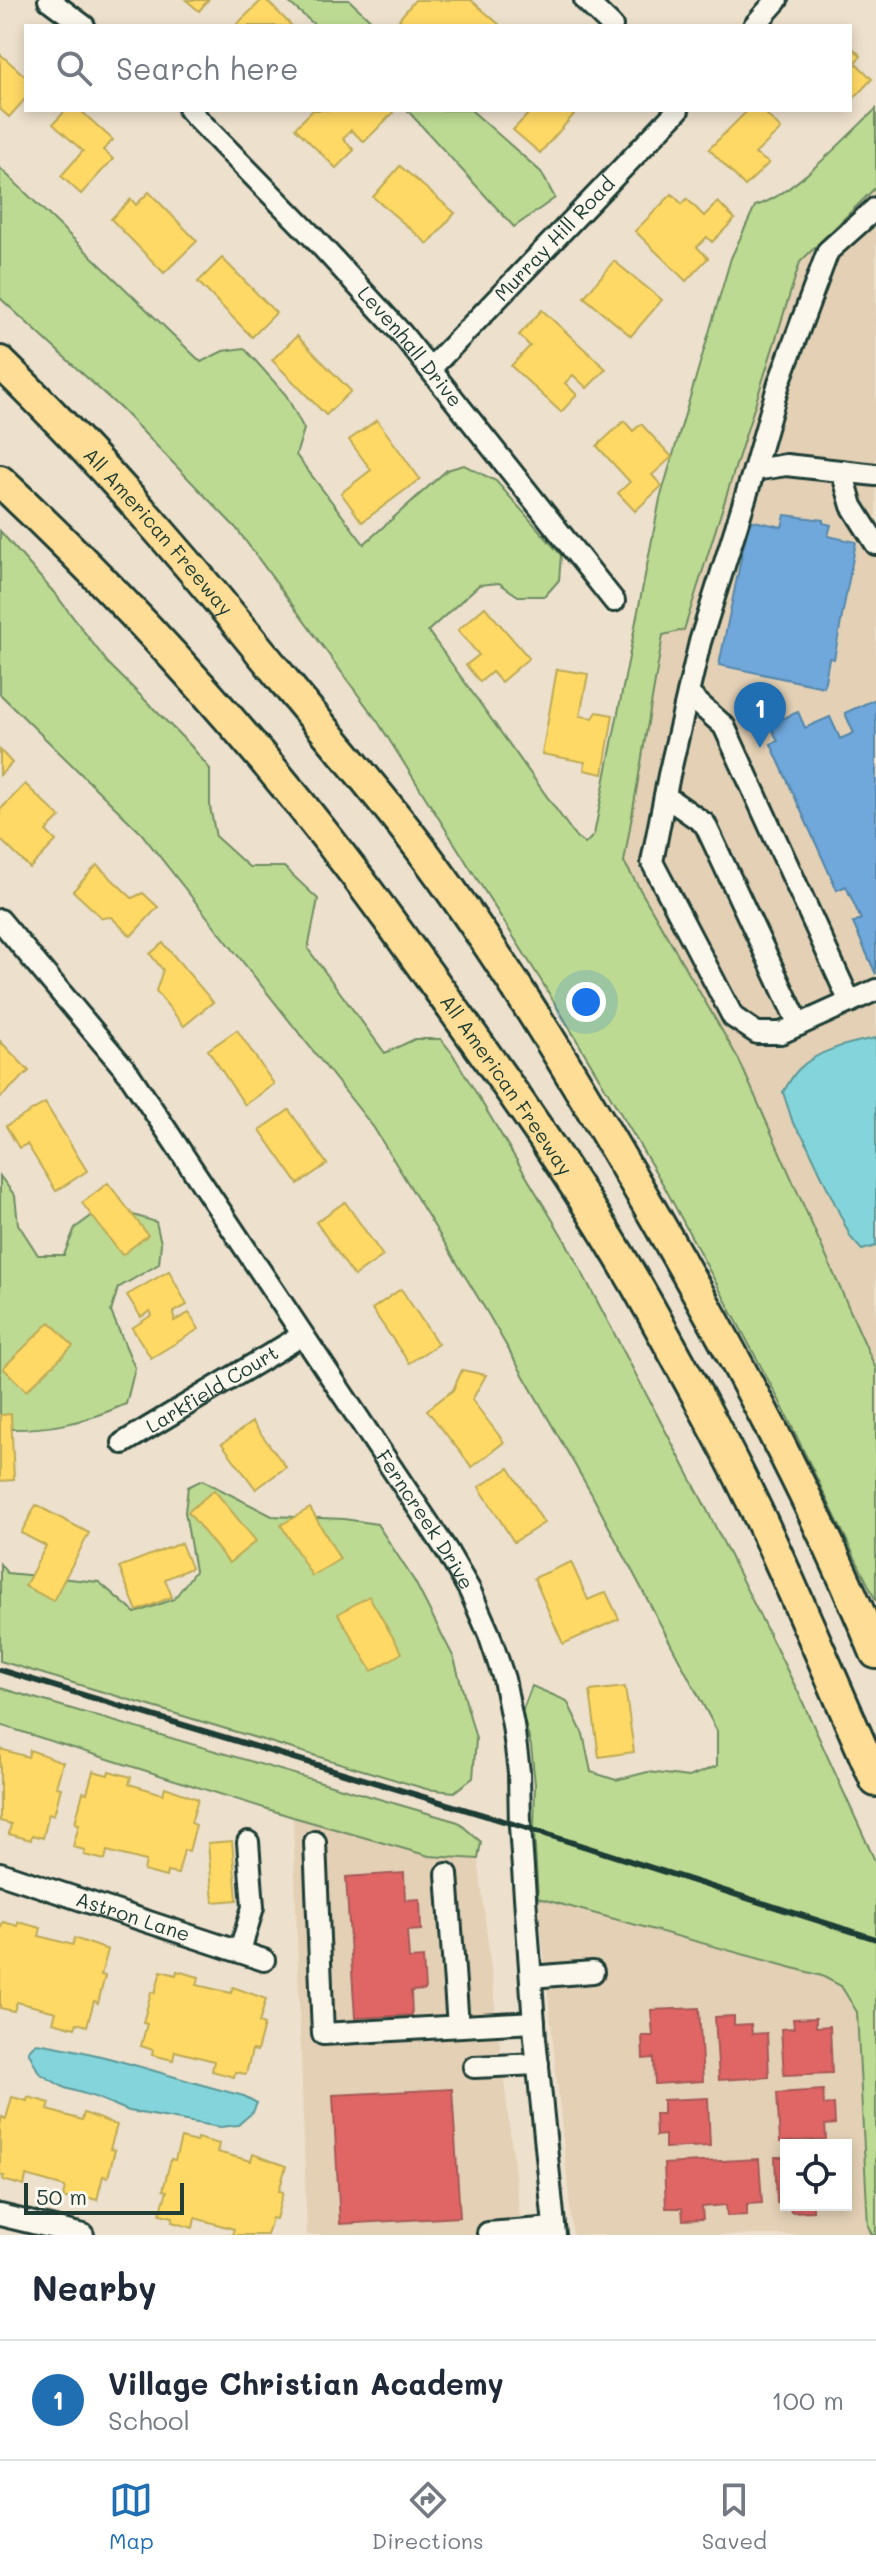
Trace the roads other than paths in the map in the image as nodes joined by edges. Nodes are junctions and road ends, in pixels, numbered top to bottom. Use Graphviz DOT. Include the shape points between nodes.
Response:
graph roads {
  1 [pos="49,0"];
  2 [pos="585,0"];
  3 [pos="777,0"];
  4 [pos="81,24"];
  5 [pos="610,24"];
  6 [pos="756,24"];
  7 [pos="191,112"];
  8 [pos="676,112"];
  9 [pos="876,208"];
  10 [pos="876,223"];
  11 [pos="855,225"];
  12 [pos="0,362"];
  13 [pos="430,369"];
  14 [pos="754,470"];
  15 [pos="842,471"];
  16 [pos="876,475"];
  17 [pos="0,481"];
  18 [pos="876,544"];
  19 [pos="614,601"];
  20 [pos="688,694"];
  21 [pos="665,796"];
  22 [pos="0,920"];
  23 [pos="8,944"];
  24 [pos="876,990"];
  25 [pos="850,1002"];
  26 [pos="799,1025"];
  27 [pos="301,1336"];
  28 [pos="123,1443"];
  29 [pos="876,1653"];
  30 [pos="876,1781"];
  31 [pos="248,1842"];
  32 [pos="315,1842"];
  33 [pos="0,1873"];
  34 [pos="447,1874"];
  35 [pos="240,1951"];
  36 [pos="264,1960"];
  37 [pos="593,1972"];
  38 [pos="531,1977"];
  39 [pos="534,2022"];
  40 [pos="458,2026"];
  41 [pos="538,2064"];
  42 [pos="474,2067"];
  43 [pos="0,2215"];
  44 [pos="555,2231"];
  45 [pos="488,2233"];
  46 [pos="83,2235"];
  1 -- 4 [label="street"];
  2 -- 5 [label="street"];
  3 -- 6 [label="street"];
  7 -- 13 [label="street, Levenhall Drive" via="313,237"];
  8 -- 13 [label="street, Murray Hill Road"];
  9 -- 11 [label="street"];
  10 -- 11 [label="street"];
  11 -- 14 [label="street" via="828,251 779,383"];
  12 -- 29 [label="highway, All American Freeway" via="197,572 461,906 549,1040 705,1303 831,1549"];
  13 -- 19 [label="street, Levenhall Drive"];
  14 -- 15 [label="street" via="786,465"];
  14 -- 20 [label="street"];
  15 -- 16 [label="street"];
  15 -- 18 [label="street" via="852,506"];
  17 -- 30 [label="highway, All American Freeway" via="91,569 274,773 371,894 515,1095 648,1306 724,1447"];
  20 -- 21 [label="street"];
  20 -- 25 [label="street" via="724,726"];
  21 -- 26 [label="street" via="705,824"];
  21 -- 26 [label="street" via="652,862 733,1017 757,1033 781,1033"];
  22 -- 23 [label="street, Ferncreek Drive"];
  23 -- 27 [label="street, Ferncreek Drive" via="129,1074"];
  24 -- 25 [label="street"];
  25 -- 26 [label="street"];
  27 -- 28 [label="street, Larkfield Court"];
  27 -- 38 [label="street, Ferncreek Drive" via="447,1551 489,1634 504,1679 519,1772"];
  31 -- 35 [label="street" via="253,1907"];
  32 -- 40 [label="street" via="323,2034"];
  33 -- 35 [label="street, Astron Lane"];
  34 -- 40 [label="street"];
  35 -- 36 [label="street, Astron Lane"];
  37 -- 38 [label="street"];
  38 -- 39 [label="street, Ferncreek Drive"];
  39 -- 40 [label="street"];
  39 -- 41 [label="street, Ferncreek Drive"];
  41 -- 42 [label="street"];
  41 -- 44 [label="street, Ferncreek Drive"];
  43 -- 46 [label="street"];
  44 -- 45 [label="street"];
}
